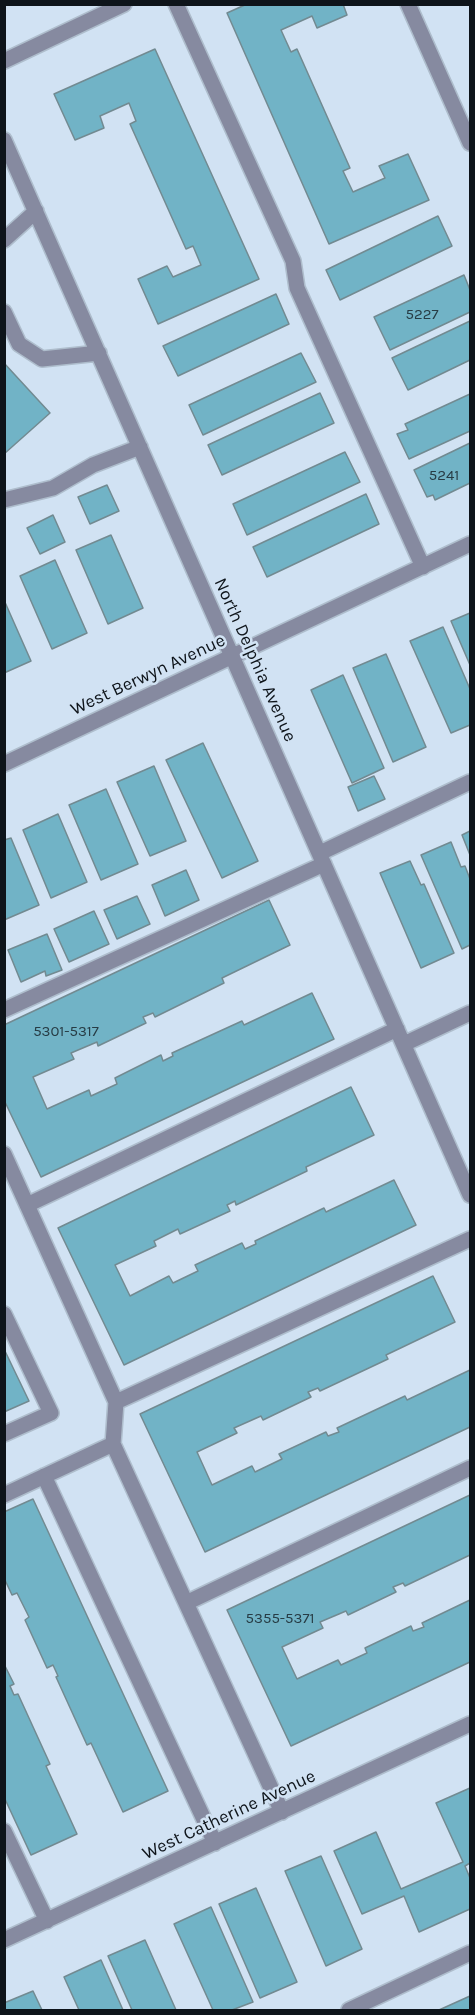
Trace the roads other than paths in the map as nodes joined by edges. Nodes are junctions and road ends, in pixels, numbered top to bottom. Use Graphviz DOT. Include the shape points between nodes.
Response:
graph roads {
  1 [pos="124,4"];
  2 [pos="176,4"];
  3 [pos="408,4"];
  4 [pos="4,61"];
  5 [pos="4,140"];
  6 [pos="471,143"];
  7 [pos="36,211"];
  8 [pos="4,240"];
  9 [pos="4,312"];
  10 [pos="99,352"];
  11 [pos="140,447"];
  12 [pos="4,500"];
  13 [pos="471,544"];
  14 [pos="423,567"];
  15 [pos="232,656"];
  16 [pos="4,764"];
  17 [pos="471,782"];
  18 [pos="322,859"];
  19 [pos="4,1010"];
  20 [pos="471,1013"];
  21 [pos="397,1029"];
  22 [pos="404,1044"];
  23 [pos="4,1154"];
  24 [pos="471,1195"];
  25 [pos="27,1205"];
  26 [pos="471,1239"];
  27 [pos="4,1314"];
  28 [pos="116,1402"];
  29 [pos="4,1434"];
  30 [pos="113,1444"];
  31 [pos="471,1468"];
  32 [pos="44,1476"];
  33 [pos="4,1495"];
  34 [pos="186,1603"];
  35 [pos="471,1724"];
  36 [pos="282,1812"];
  37 [pos="4,1831"];
  38 [pos="215,1843"];
  39 [pos="47,1921"];
  40 [pos="4,1940"];
  41 [pos="471,1953"];
  42 [pos="349,2010"];
  1 -- 4 [label="street"];
  2 -- 14 [label="street" via="293,261 297,288"];
  3 -- 6 [label="street"];
  5 -- 7 [label="street, North Delphia Avenue"];
  7 -- 8 [label="street"];
  7 -- 10 [label="street, North Delphia Avenue"];
  9 -- 10 [label="street" via="19,344 42,359"];
  10 -- 11 [label="street, North Delphia Avenue"];
  11 -- 12 [label="street" via="93,465 52,488"];
  11 -- 15 [label="street, North Delphia Avenue"];
  13 -- 14 [label="street, West Berwyn Avenue"];
  14 -- 15 [label="street, West Berwyn Avenue"];
  15 -- 16 [label="street, West Berwyn Avenue"];
  15 -- 18 [label="street, North Delphia Avenue"];
  17 -- 18 [label="street"];
  18 -- 19 [label="street"];
  18 -- 21 [label="street, North Delphia Avenue"];
  20 -- 22 [label="street"];
  21 -- 22 [label="street, North Delphia Avenue"];
  21 -- 25 [label="street"];
  22 -- 24 [label="street, North Delphia Avenue"];
  23 -- 25 [label="street"];
  25 -- 28 [label="street"];
  26 -- 28 [label="street"];
  27 -- 29 [label="street" via="51,1413"];
  28 -- 30 [label="street"];
  30 -- 32 [label="street"];
  30 -- 34 [label="street"];
  31 -- 34 [label="street"];
  32 -- 33 [label="street"];
  32 -- 38 [label="street"];
  34 -- 36 [label="street"];
  35 -- 36 [label="street, West Catherine Avenue"];
  36 -- 38 [label="street, West Catherine Avenue"];
  37 -- 39 [label="street"];
  38 -- 39 [label="street, West Catherine Avenue"];
  39 -- 40 [label="street, West Catherine Avenue"];
  41 -- 42 [label="street"];
}
